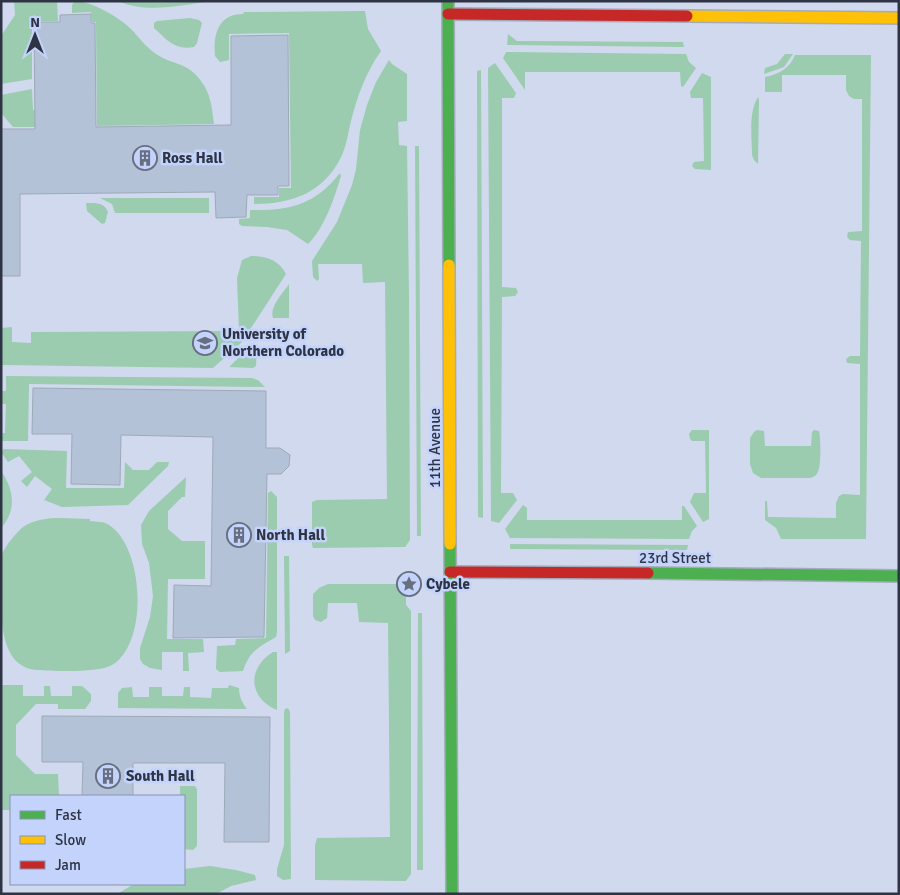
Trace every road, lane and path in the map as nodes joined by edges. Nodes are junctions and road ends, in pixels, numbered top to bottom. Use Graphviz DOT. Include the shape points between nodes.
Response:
graph roads {
  1 [pos="448,1"];
  2 [pos="448,14"];
  3 [pos="899,18"];
  4 [pos="450,572"];
  5 [pos="899,576"];
  6 [pos="452,894"];
  1 -- 2 [label="street, 11th Avenue"];
  2 -- 3 [label="street"];
  2 -- 4 [label="street, 11th Avenue"];
  4 -- 5 [label="street, 23rd Street"];
  4 -- 6 [label="street, 11th Avenue"];
}
